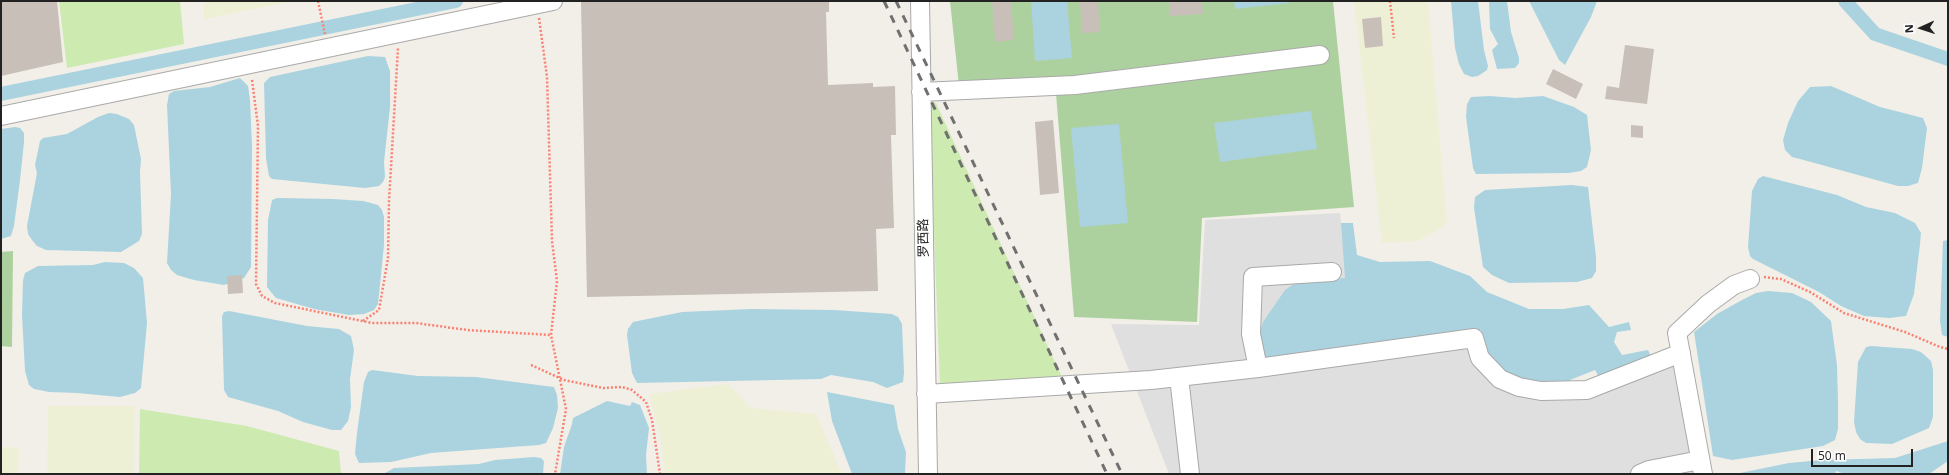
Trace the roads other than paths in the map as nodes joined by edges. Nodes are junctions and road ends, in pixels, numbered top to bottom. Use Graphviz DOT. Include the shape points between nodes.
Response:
graph roads {
  1 [pos="920,1"];
  2 [pos="545,3"];
  3 [pos="1320,55"];
  4 [pos="921,92"];
  5 [pos="1,116"];
  6 [pos="1332,272"];
  7 [pos="1750,279"];
  8 [pos="1681,353"];
  9 [pos="1258,368"];
  10 [pos="1179,377"];
  11 [pos="926,394"];
  12 [pos="1701,467"];
  13 [pos="928,474"];
  14 [pos="1190,474"];
  15 [pos="1640,474"];
  1 -- 4 [label="street, 罗西路"];
  2 -- 5 [label="street"];
  3 -- 4 [label="street" via="1075,85"];
  4 -- 11 [label="street, 罗西路"];
  6 -- 9 [label="street" via="1253,277 1251,334"];
  7 -- 8 [label="street" via="1734,285 1708,304 1677,333"];
  8 -- 9 [label="street" via="1587,390 1541,391 1519,388 1500,379 1480,358 1474,338"];
  8 -- 12 [label="street"];
  9 -- 10 [label="street"];
  10 -- 11 [label="street"];
  10 -- 14 [label="street"];
  11 -- 13 [label="street, 罗西路"];
  12 -- 15 [label="street" via="1649,470"];
}
